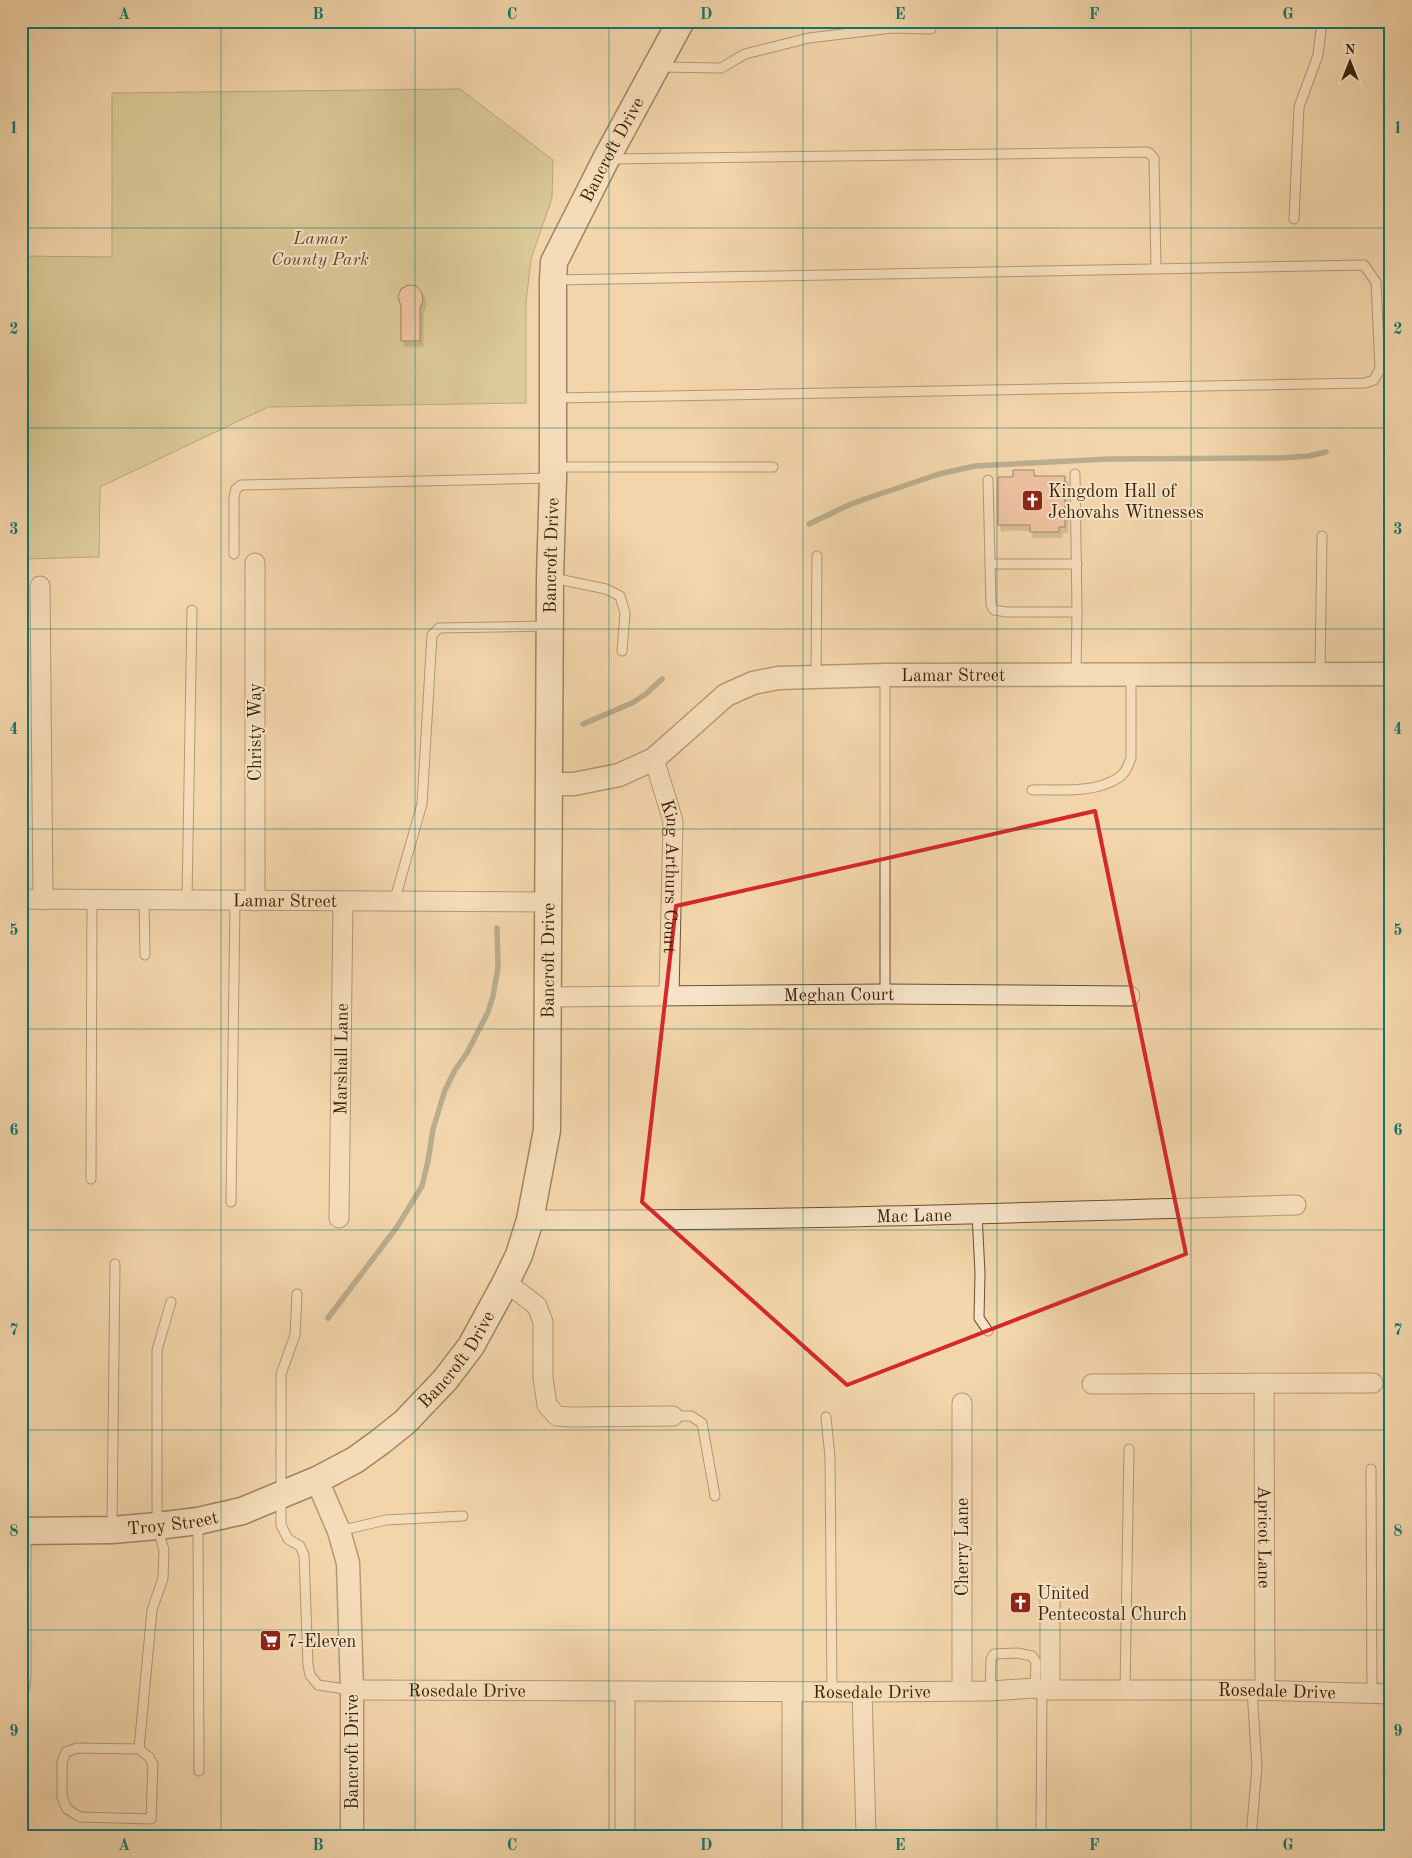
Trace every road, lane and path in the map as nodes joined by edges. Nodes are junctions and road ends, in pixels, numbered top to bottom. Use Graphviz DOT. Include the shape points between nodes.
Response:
graph roads {
  1 [pos="681,21"];
  2 [pos="1322,21"];
  3 [pos="931,29"];
  4 [pos="656,66"];
  5 [pos="606,159"];
  6 [pos="1294,218"];
  7 [pos="1156,269"];
  8 [pos="552,280"];
  9 [pos="552,398"];
  10 [pos="773,467"];
  11 [pos="553,472"];
  12 [pos="1075,474"];
  13 [pos="988,480"];
  14 [pos="1322,536"];
  15 [pos="234,554"];
  16 [pos="817,556"];
  17 [pos="255,563"];
  18 [pos="990,564"];
  19 [pos="1077,564"];
  20 [pos="550,578"];
  21 [pos="40,586"];
  22 [pos="192,610"];
  23 [pos="1077,612"];
  24 [pos="550,626"];
  25 [pos="622,651"];
  26 [pos="1131,674"];
  27 [pos="1320,674"];
  28 [pos="1391,674"];
  29 [pos="884,675"];
  30 [pos="1076,675"];
  31 [pos="816,677"];
  32 [pos="654,759"];
  33 [pos="549,784"];
  34 [pos="1032,790"];
  35 [pos="21,899"];
  36 [pos="43,900"];
  37 [pos="92,900"];
  38 [pos="144,900"];
  39 [pos="187,900"];
  40 [pos="235,901"];
  41 [pos="255,901"];
  42 [pos="343,902"];
  43 [pos="394,902"];
  44 [pos="548,902"];
  45 [pos="145,956"];
  46 [pos="885,994"];
  47 [pos="669,995"];
  48 [pos="1130,996"];
  49 [pos="548,997"];
  50 [pos="91,1179"];
  51 [pos="231,1202"];
  52 [pos="1296,1205"];
  53 [pos="977,1214"];
  54 [pos="339,1218"];
  55 [pos="530,1220"];
  56 [pos="115,1264"];
  57 [pos="506,1282"];
  58 [pos="297,1294"];
  59 [pos="171,1302"];
  60 [pos="988,1331"];
  61 [pos="1264,1383"];
  62 [pos="1373,1383"];
  63 [pos="1092,1384"];
  64 [pos="962,1403"];
  65 [pos="673,1416"];
  66 [pos="826,1417"];
  67 [pos="1129,1449"];
  68 [pos="1372,1469"];
  69 [pos="317,1480"];
  70 [pos="280,1496"];
  71 [pos="715,1496"];
  72 [pos="463,1516"];
  73 [pos="198,1521"];
  74 [pos="157,1526"];
  75 [pos="112,1530"];
  76 [pos="24,1531"];
  77 [pos="339,1531"];
  78 [pos="1050,1596"];
  79 [pos="1042,1689"];
  80 [pos="352,1690"];
  81 [pos="962,1690"];
  82 [pos="1125,1690"];
  83 [pos="1258,1690"];
  84 [pos="990,1691"];
  85 [pos="624,1692"];
  86 [pos="792,1692"];
  87 [pos="832,1692"];
  88 [pos="862,1692"];
  89 [pos="1372,1693"];
  90 [pos="1391,1694"];
  91 [pos="21,1696"];
  92 [pos="139,1749"];
  93 [pos="199,1770"];
  94 [pos="352,1837"];
  95 [pos="624,1837"];
  96 [pos="792,1837"];
  97 [pos="868,1837"];
  98 [pos="1041,1837"];
  99 [pos="1251,1837"];
  1 -- 4 [label="main road, Bancroft Drive"];
  2 -- 6 [label="lane" via="1318,55 1299,107"];
  3 -- 4 [label="lane" via="892,28 809,38 745,54 721,68"];
  4 -- 5 [label="main road, Bancroft Drive"];
  5 -- 7 [label="lane" via="1148,152 1154,158"];
  5 -- 8 [label="main road, Bancroft Drive" via="554,262"];
  7 -- 8 [label="lane"];
  7 -- 9 [label="lane" via="1364,265 1376,282 1380,369 1374,380 1366,383"];
  8 -- 9 [label="main road, Bancroft Drive"];
  9 -- 11 [label="main road, Bancroft Drive"];
  10 -- 11 [label="lane"];
  11 -- 15 [label="lane" via="241,485 234,497"];
  11 -- 20 [label="main road, Bancroft Drive"];
  12 -- 19 [label="lane"];
  13 -- 18 [label="lane"];
  14 -- 27 [label="lane"];
  16 -- 31 [label="lane"];
  17 -- 41 [label="street, Christy Way"];
  18 -- 19 [label="lane"];
  18 -- 23 [label="lane" via="991,605 994,610"];
  19 -- 23 [label="lane"];
  20 -- 24 [label="main road, Bancroft Drive"];
  20 -- 25 [label="lane" via="606,589 620,596 625,614"];
  21 -- 36 [label="street"];
  22 -- 39 [label="lane"];
  23 -- 30 [label="lane"];
  24 -- 33 [label="main road, Bancroft Drive"];
  24 -- 43 [label="lane" via="439,628 432,634 422,804"];
  26 -- 27 [label="street, Lamar Street"];
  26 -- 30 [label="street, Lamar Street"];
  26 -- 34 [label="lane" via="1131,758 1119,778 1085,788"];
  27 -- 28 [label="street, Lamar Street"];
  29 -- 30 [label="street, Lamar Street"];
  29 -- 31 [label="street, Lamar Street"];
  29 -- 46 [label="lane"];
  31 -- 32 [label="street, Lamar Street" via="778,678 753,683 729,694"];
  32 -- 33 [label="street, Lamar Street" via="619,775 574,784"];
  32 -- 47 [label="street, King Arthurs Court" via="673,821"];
  33 -- 44 [label="main road, Bancroft Drive"];
  35 -- 36 [label="street, Lamar Street"];
  36 -- 37 [label="street, Lamar Street"];
  37 -- 38 [label="street, Lamar Street"];
  37 -- 50 [label="lane"];
  38 -- 39 [label="street, Lamar Street"];
  38 -- 45 [label="lane"];
  39 -- 40 [label="street, Lamar Street"];
  40 -- 41 [label="street, Lamar Street"];
  40 -- 51 [label="lane"];
  41 -- 42 [label="street, Lamar Street"];
  42 -- 43 [label="street, Lamar Street"];
  42 -- 54 [label="street, Marshall Lane"];
  43 -- 44 [label="street, Lamar Street"];
  44 -- 49 [label="main road, Bancroft Drive"];
  46 -- 47 [label="street, Meghan Court"];
  46 -- 48 [label="street, Meghan Court"];
  47 -- 49 [label="street, Meghan Court"];
  49 -- 55 [label="main road, Bancroft Drive" via="546,1130"];
  52 -- 53 [label="street, Mac Lane"];
  53 -- 55 [label="street, Mac Lane"];
  53 -- 60 [label="lane" via="979,1318"];
  55 -- 57 [label="main road, Bancroft Drive"];
  56 -- 75 [label="lane"];
  57 -- 65 [label="street" via="537,1306 543,1322 543,1378 547,1405 557,1416"];
  57 -- 69 [label="main road, Bancroft Drive" via="471,1346 445,1380 405,1422 355,1460"];
  58 -- 70 [label="lane" via="296,1335 281,1374"];
  59 -- 74 [label="lane" via="157,1350"];
  61 -- 62 [label="street"];
  61 -- 63 [label="street"];
  61 -- 83 [label="street, Apricot Lane"];
  64 -- 81 [label="street, Cherry Lane"];
  65 -- 71 [label="lane" via="690,1416 702,1423"];
  66 -- 87 [label="lane" via="830,1457"];
  67 -- 82 [label="lane"];
  68 -- 89 [label="lane"];
  69 -- 70 [label="main road, Troy Street"];
  69 -- 77 [label="street, Bancroft Drive"];
  70 -- 73 [label="main road, Troy Street" via="242,1511"];
  70 -- 80 [label="lane" via="281,1525 288,1539 300,1546 304,1555 310,1675 318,1685"];
  72 -- 77 [label="lane" via="386,1520"];
  73 -- 74 [label="main road, Troy Street"];
  73 -- 93 [label="lane"];
  74 -- 75 [label="main road, Troy Street"];
  74 -- 92 [label="lane" via="164,1550 163,1578 152,1610"];
  75 -- 76 [label="main road, Troy Street"];
  76 -- 91 [label="lane" via="26,1673"];
  77 -- 80 [label="street, Bancroft Drive" via="348,1563"];
  78 -- 79 [label="street"];
  79 -- 82 [label="street, Rosedale Drive"];
  79 -- 84 [label="street, Rosedale Drive"];
  79 -- 84 [label="lane" via="1032,1656 1017,1653 994,1654"];
  79 -- 98 [label="lane"];
  80 -- 85 [label="street, Rosedale Drive"];
  80 -- 94 [label="street, Bancroft Drive"];
  81 -- 84 [label="street, Rosedale Drive"];
  81 -- 88 [label="street, Rosedale Drive"];
  82 -- 83 [label="street, Rosedale Drive"];
  83 -- 89 [label="street, Rosedale Drive"];
  83 -- 99 [label="lane"];
  85 -- 86 [label="street, Rosedale Drive"];
  85 -- 95 [label="street"];
  86 -- 87 [label="street, Rosedale Drive"];
  86 -- 96 [label="street"];
  87 -- 88 [label="street, Rosedale Drive"];
  88 -- 97 [label="street"];
  89 -- 90 [label="street, Rosedale Drive"];
  92 -- 92 [label="lane" via="152,1764 152,1818 80,1817 67,1809 62,1797 62,1762 66,1752 77,1748"];
}
